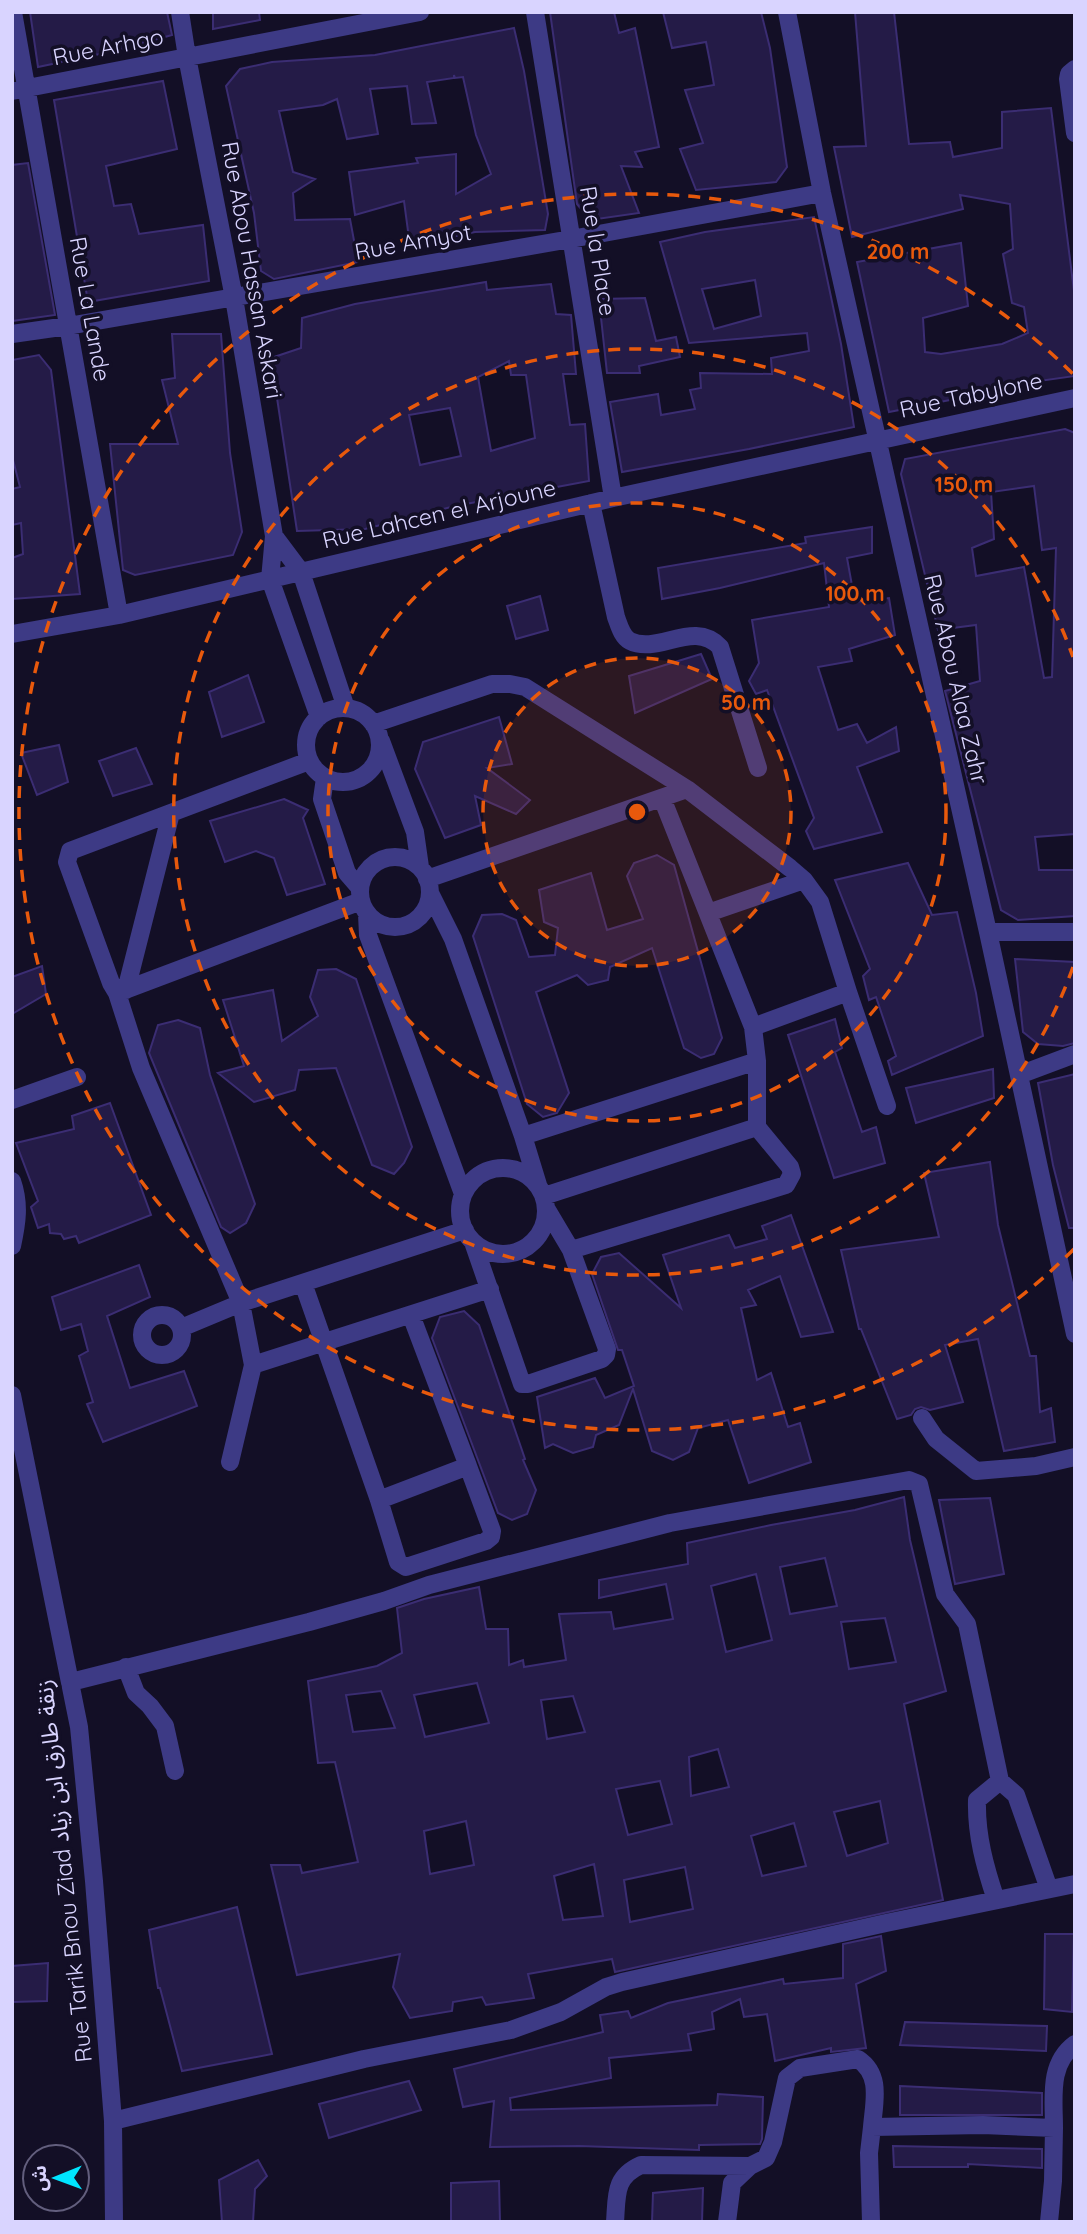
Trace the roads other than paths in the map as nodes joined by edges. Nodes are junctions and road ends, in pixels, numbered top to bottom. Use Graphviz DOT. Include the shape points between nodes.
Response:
graph roads {
  1 [pos="13,12"];
  2 [pos="180,12"];
  3 [pos="420,12"];
  4 [pos="535,12"];
  5 [pos="785,12"];
  6 [pos="187,57"];
  7 [pos="1075,69"];
  8 [pos="19,90"];
  9 [pos="1075,133"];
  10 [pos="822,192"];
  11 [pos="571,239"];
  12 [pos="234,298"];
  13 [pos="68,326"];
  14 [pos="12,334"];
  15 [pos="1075,398"];
  16 [pos="877,440"];
  17 [pos="613,498"];
  18 [pos="591,503"];
  19 [pos="274,536"];
  20 [pos="301,572"];
  21 [pos="270,579"];
  22 [pos="119,615"];
  23 [pos="12,634"];
  24 [pos="346,708"];
  25 [pos="319,717"];
  26 [pos="376,730"];
  27 [pos="309,761"];
  28 [pos="758,768"];
  29 [pos="325,778"];
  30 [pos="687,789"];
  31 [pos="662,798"];
  32 [pos="171,813"];
  33 [pos="426,879"];
  34 [pos="804,880"];
  35 [pos="363,901"];
  36 [pos="708,914"];
  37 [pos="988,932"];
  38 [pos="1075,932"];
  39 [pos="121,991"];
  40 [pos="848,992"];
  41 [pos="753,1027"];
  42 [pos="1075,1054"];
  43 [pos="757,1061"];
  44 [pos="1019,1075"];
  45 [pos="77,1077"];
  46 [pos="12,1100"];
  47 [pos="887,1106"];
  48 [pos="757,1127"];
  49 [pos="523,1136"];
  50 [pos="12,1181"];
  51 [pos="463,1194"];
  52 [pos="542,1196"];
  53 [pos="469,1236"];
  54 [pos="12,1246"];
  55 [pos="571,1250"];
  56 [pos="1069,1281"];
  57 [pos="303,1283"];
  58 [pos="491,1289"];
  59 [pos="241,1303"];
  60 [pos="411,1315"];
  61 [pos="181,1328"];
  62 [pos="1075,1334"];
  63 [pos="324,1342"];
  64 [pos="253,1365"];
  65 [pos="12,1395"];
  66 [pos="922,1419"];
  67 [pos="1075,1457"];
  68 [pos="230,1462"];
  69 [pos="468,1466"];
  70 [pos="379,1500"];
  71 [pos="126,1668"];
  72 [pos="71,1682"];
  73 [pos="175,1771"];
  74 [pos="1000,1781"];
  75 [pos="1075,1884"];
  76 [pos="1049,1889"];
  77 [pos="996,1900"];
  78 [pos="1075,2044"];
  79 [pos="113,2121"];
  80 [pos="872,2127"];
  81 [pos="1054,2128"];
  82 [pos="750,2166"];
  83 [pos="114,2222"];
  84 [pos="615,2222"];
  85 [pos="727,2222"];
  86 [pos="871,2222"];
  87 [pos="1049,2222"];
  1 -- 8 [label="street, Rue La Lande"];
  2 -- 6 [label="street, Rue Abou Hassan Askari"];
  3 -- 6 [label="street, Rue Arhgo"];
  4 -- 11 [label="street, Rue la Place"];
  5 -- 10 [label="street, Rue Abou Alaa Zahr"];
  6 -- 8 [label="street, Rue Arhgo"];
  6 -- 12 [label="street, Rue Abou Hassan Askari"];
  7 -- 9 [label="street" via="1069,74"];
  8 -- 13 [label="street, Rue La Lande"];
  10 -- 11 [label="street, Rue Amyot"];
  10 -- 16 [label="street, Rue Abou Alaa Zahr"];
  11 -- 12 [label="street, Rue Amyot"];
  11 -- 17 [label="street, Rue la Place"];
  12 -- 13 [label="street, Rue Amyot"];
  12 -- 19 [label="street, Rue Abou Hassan Askari"];
  13 -- 14 [label="street, Rue Amyot"];
  13 -- 22 [label="street, Rue La Lande"];
  15 -- 16 [label="street, Rue Tabylone"];
  16 -- 17 [label="street, Rue Lahcen el Arjoune"];
  16 -- 37 [label="street, Rue Abou Alaa Zahr"];
  17 -- 18 [label="street, Rue Lahcen el Arjoune"];
  18 -- 20 [label="street, Rue Lahcen el Arjoune"];
  18 -- 28 [label="street" via="622,632 630,641 647,643 702,635 712,638 720,647"];
  19 -- 20 [label="street, Rue Abou Hassan Askari"];
  19 -- 21 [label="street, Rue Abou Hassan Askari"];
  20 -- 21 [label="street, Rue Lahcen el Arjoune"];
  20 -- 24 [label="street, Rue Abou Hassan Askari"];
  21 -- 22 [label="street, Rue Lahcen el Arjoune"];
  21 -- 25 [label="street"];
  22 -- 23 [label="street, Rue Lahcen el Arjoune"];
  24 -- 25 [label="street"];
  24 -- 26 [label="street" via="357,710"];
  25 -- 27 [label="street" via="306,737"];
  26 -- 29 [label="street" via="380,748 370,771 349,782"];
  26 -- 30 [label="street" via="492,684 510,684 538,693"];
  26 -- 33 [label="street" via="415,832"];
  27 -- 29 [label="street"];
  27 -- 32 [label="street"];
  29 -- 35 [label="street" via="322,799 347,873"];
  30 -- 31 [label="street"];
  30 -- 34 [label="street"];
  31 -- 33 [label="street"];
  31 -- 36 [label="street"];
  32 -- 39 [label="street"];
  32 -- 39 [label="street" via="68,854 111,983"];
  33 -- 35 [label="street" via="409,860 383,859 363,876"];
  33 -- 35 [label="street" via="426,906 406,925 379,923"];
  33 -- 49 [label="street" via="453,939"];
  34 -- 36 [label="street"];
  34 -- 40 [label="street" via="820,902"];
  35 -- 39 [label="street"];
  35 -- 51 [label="street" via="369,936"];
  36 -- 41 [label="street"];
  37 -- 38 [label="street"];
  37 -- 44 [label="street, Rue Abou Alaa Zahr"];
  39 -- 59 [label="street" via="141,1069"];
  40 -- 41 [label="street"];
  40 -- 47 [label="street"];
  41 -- 43 [label="street"];
  42 -- 44 [label="street"];
  43 -- 48 [label="street"];
  43 -- 49 [label="street"];
  44 -- 56 [label="street, Rue Abou Alaa Zahr"];
  45 -- 46 [label="street"];
  48 -- 52 [label="street"];
  48 -- 55 [label="street" via="790,1167 786,1185"];
  49 -- 52 [label="street"];
  50 -- 54 [label="street" via="18,1220"];
  51 -- 52 [label="street" via="480,1174 504,1167 528,1175"];
  51 -- 53 [label="street" via="460,1212"];
  52 -- 53 [label="street" via="545,1221 541,1233 522,1250 496,1254"];
  52 -- 55 [label="street"];
  53 -- 57 [label="street"];
  53 -- 58 [label="street"];
  55 -- 58 [label="street" via="607,1349 602,1359 522,1384"];
  56 -- 62 [label="street, Rue Abou Alaa Zahr"];
  57 -- 59 [label="street"];
  57 -- 63 [label="street"];
  58 -- 60 [label="street"];
  59 -- 61 [label="street"];
  59 -- 64 [label="street"];
  60 -- 63 [label="street"];
  60 -- 69 [label="street"];
  63 -- 64 [label="street"];
  63 -- 70 [label="street"];
  64 -- 68 [label="street"];
  65 -- 72 [label="street, Rue Tarik Bnou Ziad زنقة طارق ابن زياد"];
  66 -- 67 [label="street" via="936,1438 976,1471"];
  69 -- 70 [label="street"];
  69 -- 70 [label="street" via="492,1531 486,1541 402,1566"];
  71 -- 72 [label="street"];
  71 -- 73 [label="street" via="136,1693 165,1727"];
  71 -- 74 [label="street" via="670,1523 909,1480 919,1484 944,1594 967,1624"];
  72 -- 79 [label="street, Rue Tarik Bnou Ziad زنقة طارق ابن زياد" via="94,1881"];
  74 -- 76 [label="street" via="1016,1795"];
  74 -- 77 [label="street" via="977,1800 979,1837"];
  75 -- 76 [label="street"];
  76 -- 77 [label="street"];
  77 -- 79 [label="street" via="622,1982 511,2030 364,2059"];
  78 -- 81 [label="street" via="1065,2051 1054,2074"];
  79 -- 83 [label="street, Rue Tarik Bnou Ziad زنقة طارق ابن زياد"];
  80 -- 81 [label="street"];
  80 -- 82 [label="street" via="875,2087 869,2067 858,2059 800,2068 787,2077 766,2158"];
  80 -- 86 [label="street"];
  81 -- 87 [label="street"];
  82 -- 84 [label="street" via="641,2165 620,2180"];
  82 -- 85 [label="street" via="732,2183"];
}
